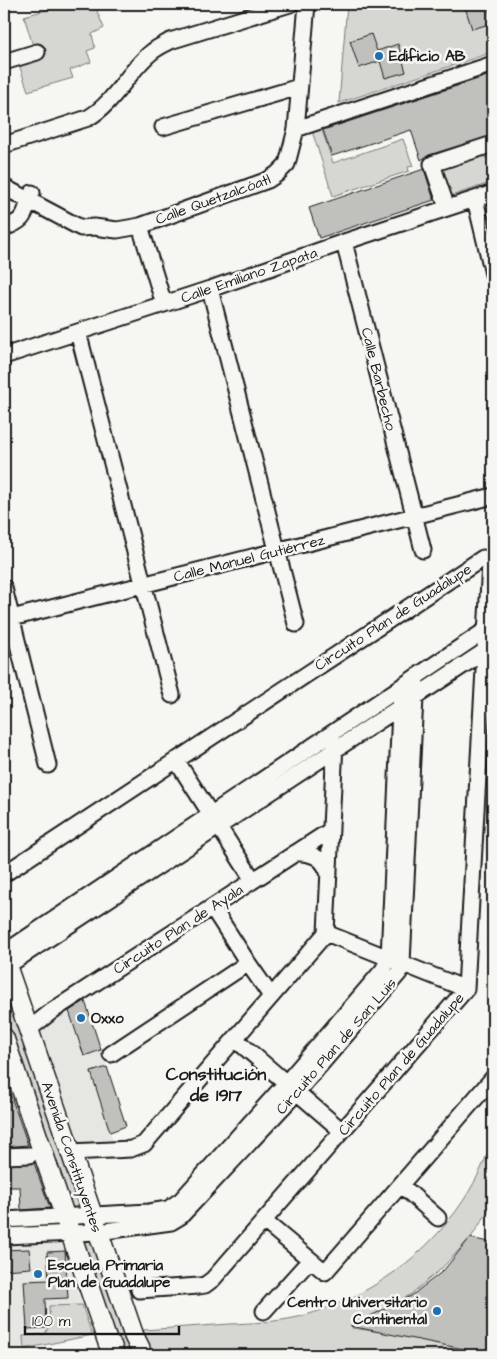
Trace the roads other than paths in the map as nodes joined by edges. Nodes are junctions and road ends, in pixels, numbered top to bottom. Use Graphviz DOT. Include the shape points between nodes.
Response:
graph roads {
  1 [pos="290,4"];
  2 [pos="307,4"];
  3 [pos="37,52"];
  4 [pos="4,62"];
  5 [pos="493,64"];
  6 [pos="299,87"];
  7 [pos="163,127"];
  8 [pos="296,129"];
  9 [pos="493,144"];
  10 [pos="4,145"];
  11 [pos="4,177"];
  12 [pos="4,187"];
  13 [pos="493,193"];
  14 [pos="31,196"];
  15 [pos="475,199"];
  16 [pos="447,208"];
  17 [pos="140,226"];
  18 [pos="4,228"];
  19 [pos="344,242"];
  20 [pos="493,274"];
  21 [pos="210,289"];
  22 [pos="164,304"];
  23 [pos="78,332"];
  24 [pos="4,356"];
  25 [pos="493,496"];
  26 [pos="414,516"];
  27 [pos="277,550"];
  28 [pos="423,550"];
  29 [pos="144,585"];
  30 [pos="4,588"];
  31 [pos="8,619"];
  32 [pos="296,624"];
  33 [pos="486,630"];
  34 [pos="485,651"];
  35 [pos="416,677"];
  36 [pos="401,687"];
  37 [pos="172,695"];
  38 [pos="414,697"];
  39 [pos="400,706"];
  40 [pos="335,731"];
  41 [pos="334,751"];
  42 [pos="176,760"];
  43 [pos="48,765"];
  44 [pos="215,820"];
  45 [pos="331,830"];
  46 [pos="295,853"];
  47 [pos="4,874"];
  48 [pos="329,875"];
  49 [pos="253,880"];
  50 [pos="212,907"];
  51 [pos="326,932"];
  52 [pos="4,961"];
  53 [pos="396,961"];
  54 [pos="248,963"];
  55 [pos="466,989"];
  56 [pos="271,996"];
  57 [pos="28,1030"];
  58 [pos="4,1038"];
  59 [pos="235,1039"];
  60 [pos="111,1054"];
  61 [pos="493,1078"];
  62 [pos="291,1088"];
  63 [pos="342,1131"];
  64 [pos="71,1152"];
  65 [pos="30,1155"];
  66 [pos="4,1156"];
  67 [pos="401,1185"];
  68 [pos="438,1218"];
  69 [pos="4,1220"];
  70 [pos="264,1220"];
  71 [pos="95,1223"];
  72 [pos="68,1224"];
  73 [pos="4,1236"];
  74 [pos="310,1260"];
  75 [pos="139,1290"];
  76 [pos="264,1311"];
  77 [pos="114,1355"];
  78 [pos="140,1355"];
  1 -- 10 [label="street" via="170,41 143,59 98,112"];
  2 -- 6 [label="street, Calle Quetzalcóatl"];
  3 -- 4 [label="street"];
  5 -- 8 [label="street"];
  6 -- 7 [label="street"];
  6 -- 8 [label="street, Calle Quetzalcóatl"];
  8 -- 17 [label="street, Calle Quetzalcóatl" via="287,164 268,180"];
  9 -- 16 [label="street" via="432,164"];
  11 -- 14 [label="street, Calle Quetzalcóatl"];
  12 -- 14 [label="street, Calle Quetzalcóatl"];
  13 -- 15 [label="street, Calle Emiliano Zapata"];
  14 -- 17 [label="street, Calle Quetzalcóatl" via="82,228 117,230"];
  14 -- 18 [label="street" via="21,220"];
  15 -- 16 [label="street, Calle Emiliano Zapata"];
  15 -- 20 [label="street"];
  16 -- 19 [label="street, Calle Emiliano Zapata"];
  17 -- 22 [label="street"];
  19 -- 21 [label="street, Calle Emiliano Zapata"];
  19 -- 26 [label="street, Calle Barbecho"];
  21 -- 22 [label="street, Calle Emiliano Zapata"];
  21 -- 27 [label="street"];
  22 -- 23 [label="street, Calle Emiliano Zapata"];
  23 -- 24 [label="street, Calle Emiliano Zapata"];
  23 -- 29 [label="street"];
  25 -- 26 [label="street, Calle Manuel Gutiérrez"];
  26 -- 27 [label="street, Calle Manuel Gutiérrez"];
  26 -- 28 [label="street, Calle Barbecho"];
  27 -- 29 [label="street, Calle Manuel Gutiérrez"];
  27 -- 32 [label="street"];
  29 -- 31 [label="street, Calle Manuel Gutiérrez"];
  29 -- 37 [label="street"];
  30 -- 31 [label="street"];
  31 -- 43 [label="street"];
  33 -- 34 [label="street, Circuito Plan de Guadalupe"];
  33 -- 35 [label="street"];
  33 -- 42 [label="street, Circuito Plan de Guadalupe" via="490,563 486,557"];
  34 -- 38 [label="street"];
  34 -- 55 [label="street, Circuito Plan de Guadalupe"];
  35 -- 36 [label="street"];
  35 -- 38 [label="street, Circuito Plan de San Luis"];
  36 -- 39 [label="street, Circuito Plan de San Luis"];
  36 -- 40 [label="street"];
  38 -- 39 [label="street"];
  38 -- 53 [label="street, Circuito Plan de San Luis"];
  39 -- 41 [label="street"];
  39 -- 53 [label="street, Circuito Plan de San Luis"];
  40 -- 41 [label="street"];
  40 -- 44 [label="street"];
  41 -- 44 [label="street"];
  41 -- 45 [label="street"];
  42 -- 44 [label="street"];
  42 -- 47 [label="street, Circuito Plan de Guadalupe"];
  44 -- 49 [label="street"];
  44 -- 52 [label="street"];
  45 -- 46 [label="street, Circuito Plan de Ayala"];
  45 -- 48 [label="street"];
  46 -- 48 [label="street" via="317,856"];
  46 -- 49 [label="street, Circuito Plan de Ayala"];
  48 -- 51 [label="street"];
  49 -- 50 [label="street, Circuito Plan de Ayala"];
  50 -- 54 [label="street"];
  50 -- 57 [label="street, Circuito Plan de Ayala" via="52,1010"];
  51 -- 53 [label="street"];
  51 -- 56 [label="street"];
  52 -- 57 [label="main road, Avenida Constituyentes"];
  53 -- 55 [label="street"];
  53 -- 62 [label="street, Circuito Plan de San Luis" via="383,970"];
  54 -- 56 [label="street"];
  54 -- 60 [label="street"];
  55 -- 63 [label="street, Circuito Plan de Guadalupe"];
  56 -- 59 [label="street"];
  57 -- 64 [label="main road, Avenida Constituyentes"];
  58 -- 72 [label="main road, Avenida Constituyentes"];
  59 -- 62 [label="street"];
  59 -- 64 [label="street" via="144,1144 131,1149"];
  61 -- 67 [label="street"];
  62 -- 63 [label="street"];
  62 -- 71 [label="street, Circuito Plan de San Luis" via="181,1200 168,1209 150,1218"];
  63 -- 70 [label="street, Circuito Plan de Guadalupe"];
  64 -- 71 [label="main road, Avenida Constituyentes"];
  65 -- 66 [label="street"];
  67 -- 68 [label="street"];
  67 -- 74 [label="street" via="325,1272"];
  69 -- 72 [label="street"];
  70 -- 74 [label="street"];
  70 -- 75 [label="street, Circuito Plan de Guadalupe" via="209,1283"];
  71 -- 72 [label="street, Circuito Plan de San Luis"];
  71 -- 78 [label="main road, Avenida Constituyentes"];
  72 -- 73 [label="street"];
  72 -- 77 [label="main road, Avenida Constituyentes"];
  74 -- 76 [label="street"];
}
